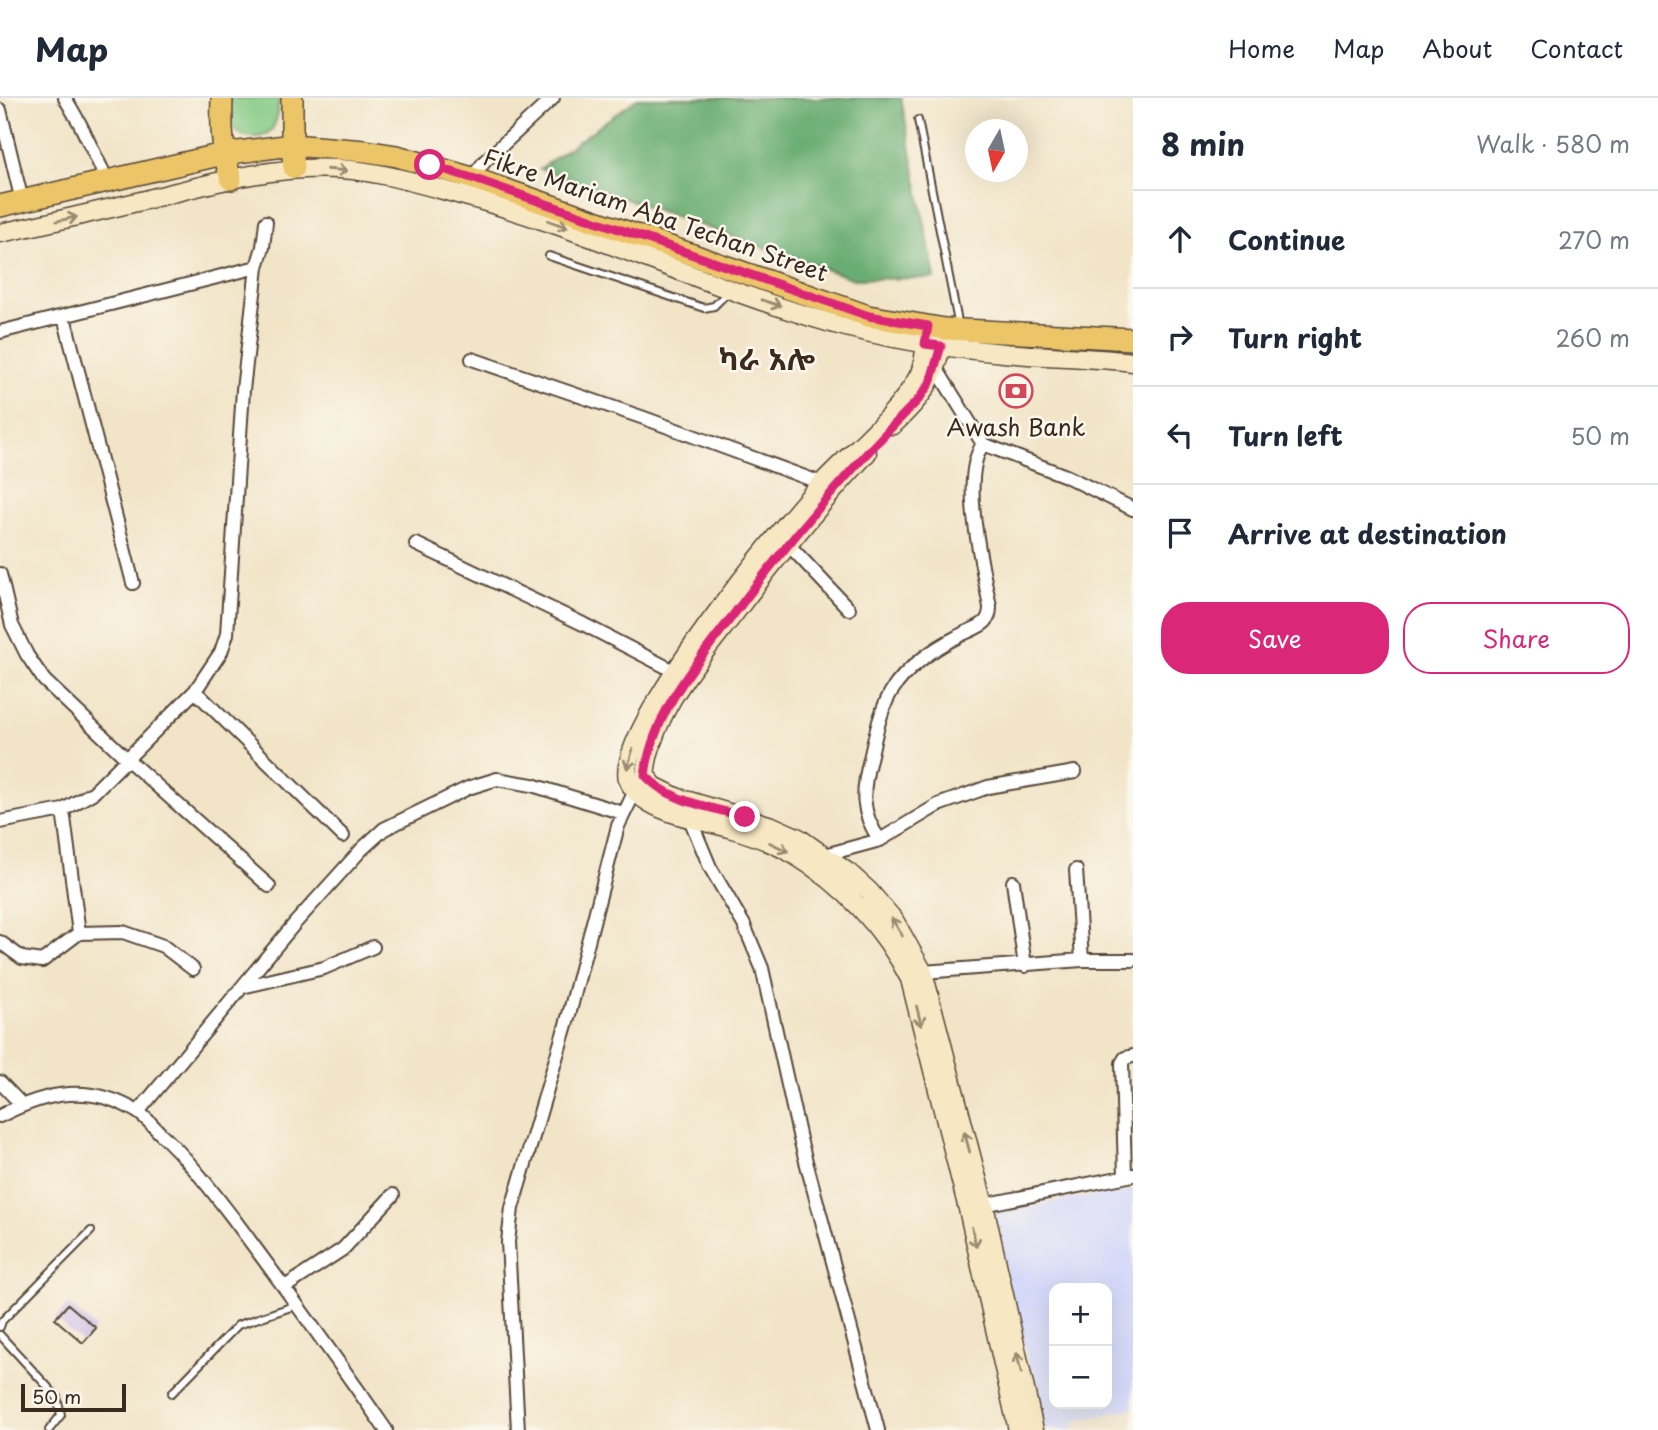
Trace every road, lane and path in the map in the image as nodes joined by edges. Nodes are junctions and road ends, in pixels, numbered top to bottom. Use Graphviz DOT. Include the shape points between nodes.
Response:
graph roads {
  1 [pos="65,98"];
  2 [pos="222,98"];
  3 [pos="292,98"];
  4 [pos="552,98"];
  5 [pos="0,110"];
  6 [pos="918,120"];
  7 [pos="292,145"];
  8 [pos="223,153"];
  9 [pos="295,168"];
  10 [pos="231,178"];
  11 [pos="472,178"];
  12 [pos="108,182"];
  13 [pos="22,201"];
  14 [pos="0,206"];
  15 [pos="266,222"];
  16 [pos="0,233"];
  17 [pos="548,256"];
  18 [pos="257,267"];
  19 [pos="730,289"];
  20 [pos="64,317"];
  21 [pos="0,332"];
  22 [pos="940,335"];
  23 [pos="1133,339"];
  24 [pos="471,359"];
  25 [pos="1133,362"];
  26 [pos="936,368"];
  27 [pos="983,444"];
  28 [pos="821,484"];
  29 [pos="1133,509"];
  30 [pos="787,543"];
  31 [pos="416,544"];
  32 [pos="0,574"];
  33 [pos="133,583"];
  34 [pos="849,608"];
  35 [pos="674,671"];
  36 [pos="195,691"];
  37 [pos="127,759"];
  38 [pos="1075,772"];
  39 [pos="640,783"];
  40 [pos="63,810"];
  41 [pos="623,813"];
  42 [pos="690,819"];
  43 [pos="0,822"];
  44 [pos="343,836"];
  45 [pos="880,840"];
  46 [pos="825,855"];
  47 [pos="1076,870"];
  48 [pos="1013,882"];
  49 [pos="269,886"];
  50 [pos="79,933"];
  51 [pos="0,942"];
  52 [pos="373,947"];
  53 [pos="1082,960"];
  54 [pos="1133,960"];
  55 [pos="1025,966"];
  56 [pos="193,969"];
  57 [pos="923,972"];
  58 [pos="242,987"];
  59 [pos="1133,1056"];
  60 [pos="0,1082"];
  61 [pos="21,1104"];
  62 [pos="138,1112"];
  63 [pos="0,1116"];
  64 [pos="1129,1176"];
  65 [pos="393,1195"];
  66 [pos="976,1207"];
  67 [pos="91,1231"];
  68 [pos="285,1287"];
  69 [pos="299,1304"];
  70 [pos="0,1327"];
  71 [pos="0,1335"];
  72 [pos="173,1393"];
  73 [pos="50,1430"];
  74 [pos="386,1430"];
  75 [pos="518,1430"];
  76 [pos="878,1430"];
  77 [pos="1018,1430"];
  78 [pos="1034,1430"];
  1 -- 12 [label="street"];
  2 -- 8 [label="main road"];
  3 -- 7 [label="main road"];
  4 -- 11 [label="street" via="485,160"];
  5 -- 13 [label="street"];
  6 -- 22 [label="lane"];
  7 -- 8 [label="main road, Fikre Mariam Aba Techan Street"];
  7 -- 9 [label="main road"];
  7 -- 11 [label="main road, Fikre Mariam Aba Techan Street" via="397,156"];
  8 -- 10 [label="main road"];
  8 -- 12 [label="main road, Fikre Mariam Aba Techan Street"];
  9 -- 10 [label="main road"];
  9 -- 19 [label="main road, one-way" via="341,169 408,181 506,206"];
  16 -- 10 [label="main road, one-way"];
  11 -- 22 [label="main road, Fikre Mariam Aba Techan Street" via="869,316"];
  12 -- 13 [label="main road, Fikre Mariam Aba Techan Street"];
  13 -- 14 [label="main road, Fikre Mariam Aba Techan Street"];
  15 -- 18 [label="street"];
  17 -- 19 [label="lane" via="704,308 714,306"];
  18 -- 20 [label="street"];
  18 -- 36 [label="street" via="243,390 227,634 221,652"];
  19 -- 22 [label="main road, one-way" via="829,322"];
  20 -- 21 [label="street"];
  20 -- 33 [label="street"];
  22 -- 23 [label="main road, Fikre Mariam Aba Techan Street"];
  22 -- 25 [label="main road" via="1006,354"];
  22 -- 26 [label="main road"];
  22 -- 28 [label="main road" via="906,394"];
  24 -- 28 [label="street"];
  26 -- 27 [label="street"];
  26 -- 30 [label="main road" via="919,399"];
  27 -- 29 [label="street" via="1066,476"];
  27 -- 45 [label="street" via="974,468 974,506 989,615 985,622 926,656 892,691 879,723 862,798 871,828"];
  28 -- 35 [label="main road"];
  30 -- 34 [label="street"];
  30 -- 39 [label="main road" via="670,702"];
  31 -- 35 [label="street"];
  32 -- 37 [label="street" via="12,625 44,680"];
  35 -- 39 [label="main road, one-way" via="626,766 629,780"];
  36 -- 37 [label="street"];
  36 -- 44 [label="street"];
  37 -- 40 [label="street" via="94,792"];
  37 -- 49 [label="street"];
  38 -- 45 [label="street" via="988,787 938,806"];
  39 -- 41 [label="street"];
  39 -- 42 [label="main road" via="646,800"];
  39 -- 46 [label="main road" via="772,826"];
  40 -- 43 [label="street"];
  40 -- 50 [label="street"];
  41 -- 58 [label="street" via="497,779 468,788 384,829"];
  41 -- 75 [label="street" via="512,1208 508,1242"];
  42 -- 66 [label="main road, one-way" via="731,828 791,853 857,903 896,951 910,979"];
  42 -- 76 [label="street" via="762,968 800,1139"];
  45 -- 46 [label="street"];
  57 -- 46 [label="main road, one-way" via="894,920 869,891"];
  47 -- 53 [label="street"];
  48 -- 55 [label="street"];
  50 -- 51 [label="street" via="41,961 22,958"];
  50 -- 56 [label="street" via="123,932 163,946"];
  52 -- 58 [label="street" via="324,968"];
  53 -- 54 [label="street"];
  53 -- 55 [label="street"];
  55 -- 57 [label="street"];
  66 -- 57 [label="main road, one-way"];
  58 -- 62 [label="street"];
  59 -- 64 [label="street" via="1122,1063"];
  60 -- 61 [label="street"];
  61 -- 62 [label="street" via="40,1097 83,1093"];
  61 -- 63 [label="street"];
  62 -- 68 [label="street" via="187,1158"];
  64 -- 66 [label="street"];
  65 -- 68 [label="street" via="343,1249"];
  66 -- 77 [label="main road, one-way"];
  78 -- 66 [label="main road, one-way"];
  67 -- 70 [label="lane"];
  68 -- 69 [label="street"];
  69 -- 72 [label="lane" via="238,1325"];
  69 -- 74 [label="street"];
  71 -- 73 [label="lane" via="57,1397 61,1415"];
}
